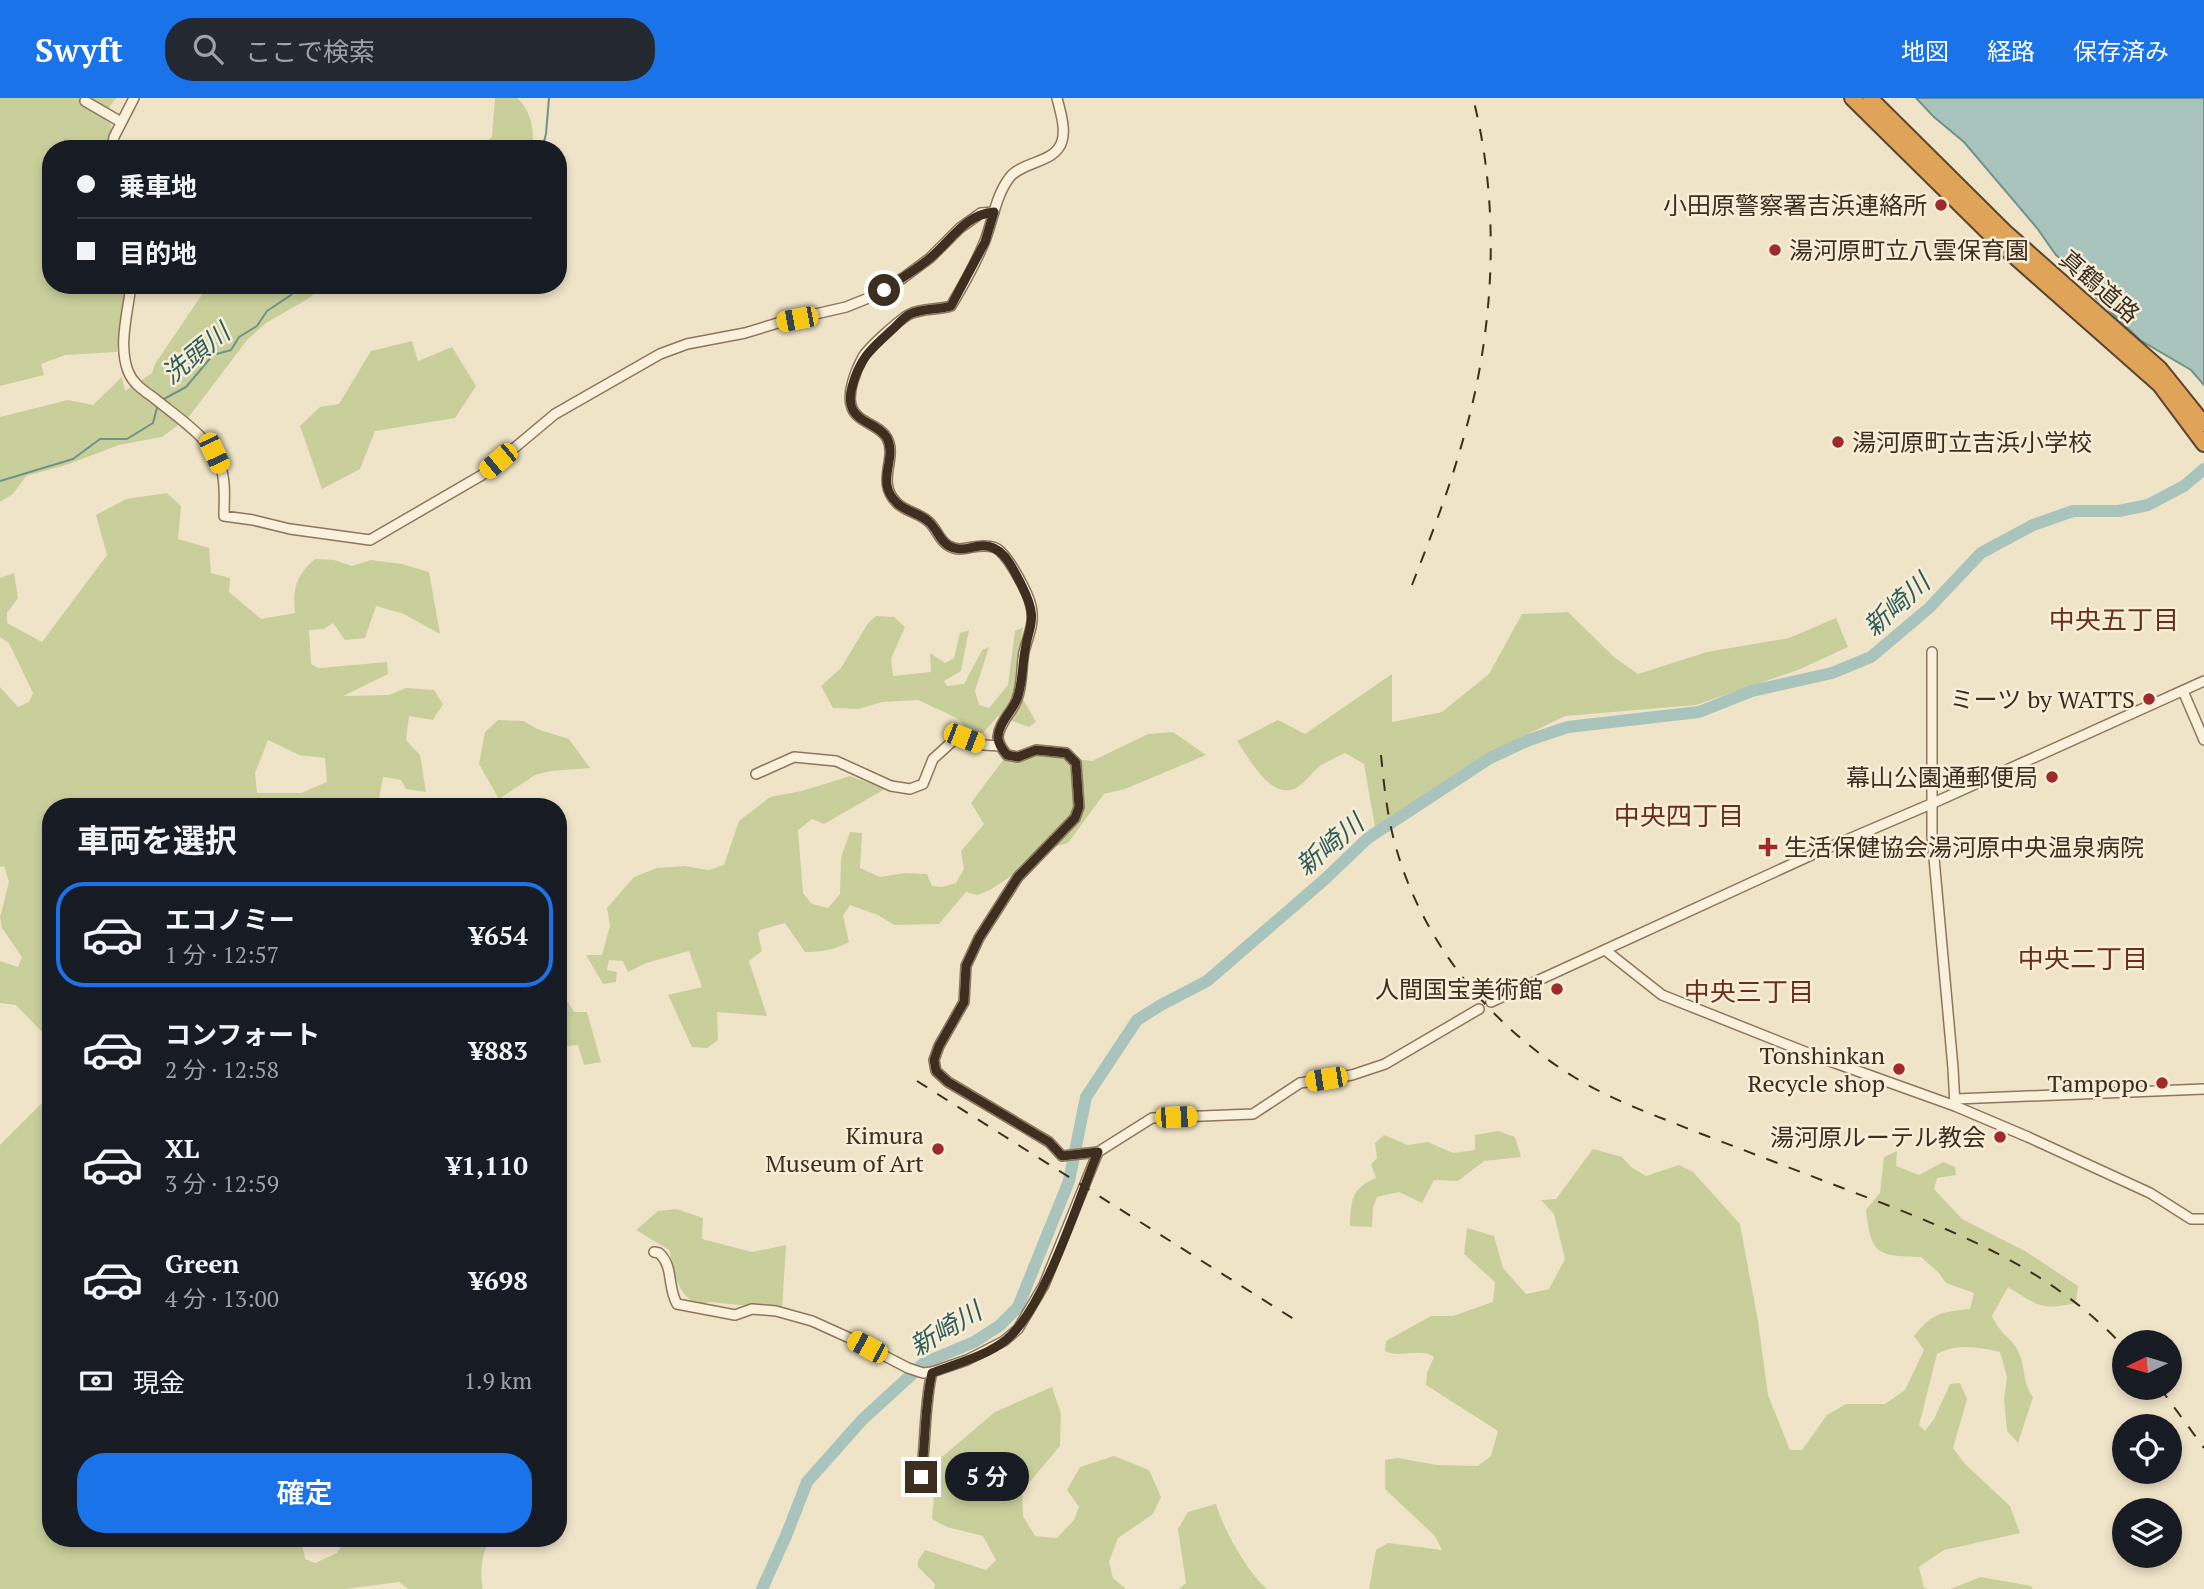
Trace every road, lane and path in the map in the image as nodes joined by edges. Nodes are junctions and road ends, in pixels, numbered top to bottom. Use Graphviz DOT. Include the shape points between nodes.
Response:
graph roads {
  1 [pos="134,98"];
  2 [pos="1057,98"];
  3 [pos="1853,98"];
  4 [pos="1871,98"];
  5 [pos="85,102"];
  6 [pos="121,122"];
  7 [pos="114,140"];
  8 [pos="994,212"];
  9 [pos="130,294"];
  10 [pos="2202,435"];
  11 [pos="1931,652"];
  12 [pos="2204,681"];
  13 [pos="2183,691"];
  14 [pos="2204,740"];
  15 [pos="1000,746"];
  16 [pos="756,774"];
  17 [pos="1931,804"];
  18 [pos="1605,950"];
  19 [pos="1491,1002"];
  20 [pos="1479,1009"];
  21 [pos="2204,1089"];
  22 [pos="1955,1103"];
  23 [pos="1098,1152"];
  24 [pos="2204,1219"];
  25 [pos="654,1252"];
  26 [pos="928,1373"];
  27 [pos="921,1477"];
  1 -- 6 [label="street"];
  2 -- 8 [label="street" via="1062,144 1053,154 1010,177"];
  3 -- 10 [label="highway" via="1997,241 2148,373"];
  4 -- 10 [label="highway, 真鶴道路" via="2005,232 2160,369"];
  5 -- 6 [label="street"];
  6 -- 7 [label="street"];
  8 -- 9 [label="street" via="981,213 930,258 871,297 660,354 555,414 482,475 370,540 224,516 221,469 214,453 189,426 135,384 128,370 124,348"];
  8 -- 15 [label="street" via="985,242 951,306 908,315 864,355 850,398 852,410 887,439 890,452 885,474 898,504 931,523 951,548 989,546 999,550 1031,605 1031,634 1017,700 1002,723"];
  11 -- 17 [label="street"];
  12 -- 13 [label="street"];
  13 -- 14 [label="street"];
  13 -- 17 [label="street"];
  15 -- 16 [label="street" via="955,739 933,759 923,784 910,789 891,786 836,761 794,757"];
  15 -- 23 [label="street" via="1007,755 1018,757 1036,750 1066,753 1076,763 1079,807 1075,818 1018,877 979,938 966,966 964,1002 939,1046 936,1071 1049,1142 1062,1156"];
  17 -- 18 [label="street"];
  17 -- 22 [label="street"];
  18 -- 19 [label="street"];
  18 -- 22 [label="street" via="1662,995 1803,1052"];
  20 -- 23 [label="street" via="1385,1064 1352,1075 1300,1083 1253,1114 1152,1118"];
  21 -- 22 [label="street"];
  22 -- 24 [label="street" via="2150,1193 2191,1219"];
  23 -- 26 [label="street" via="1044,1285 1018,1329 967,1360"];
  25 -- 26 [label="street" via="667,1262 677,1304 735,1315 752,1309 776,1311 812,1321 908,1368"];
  26 -- 27 [label="street"];
}
